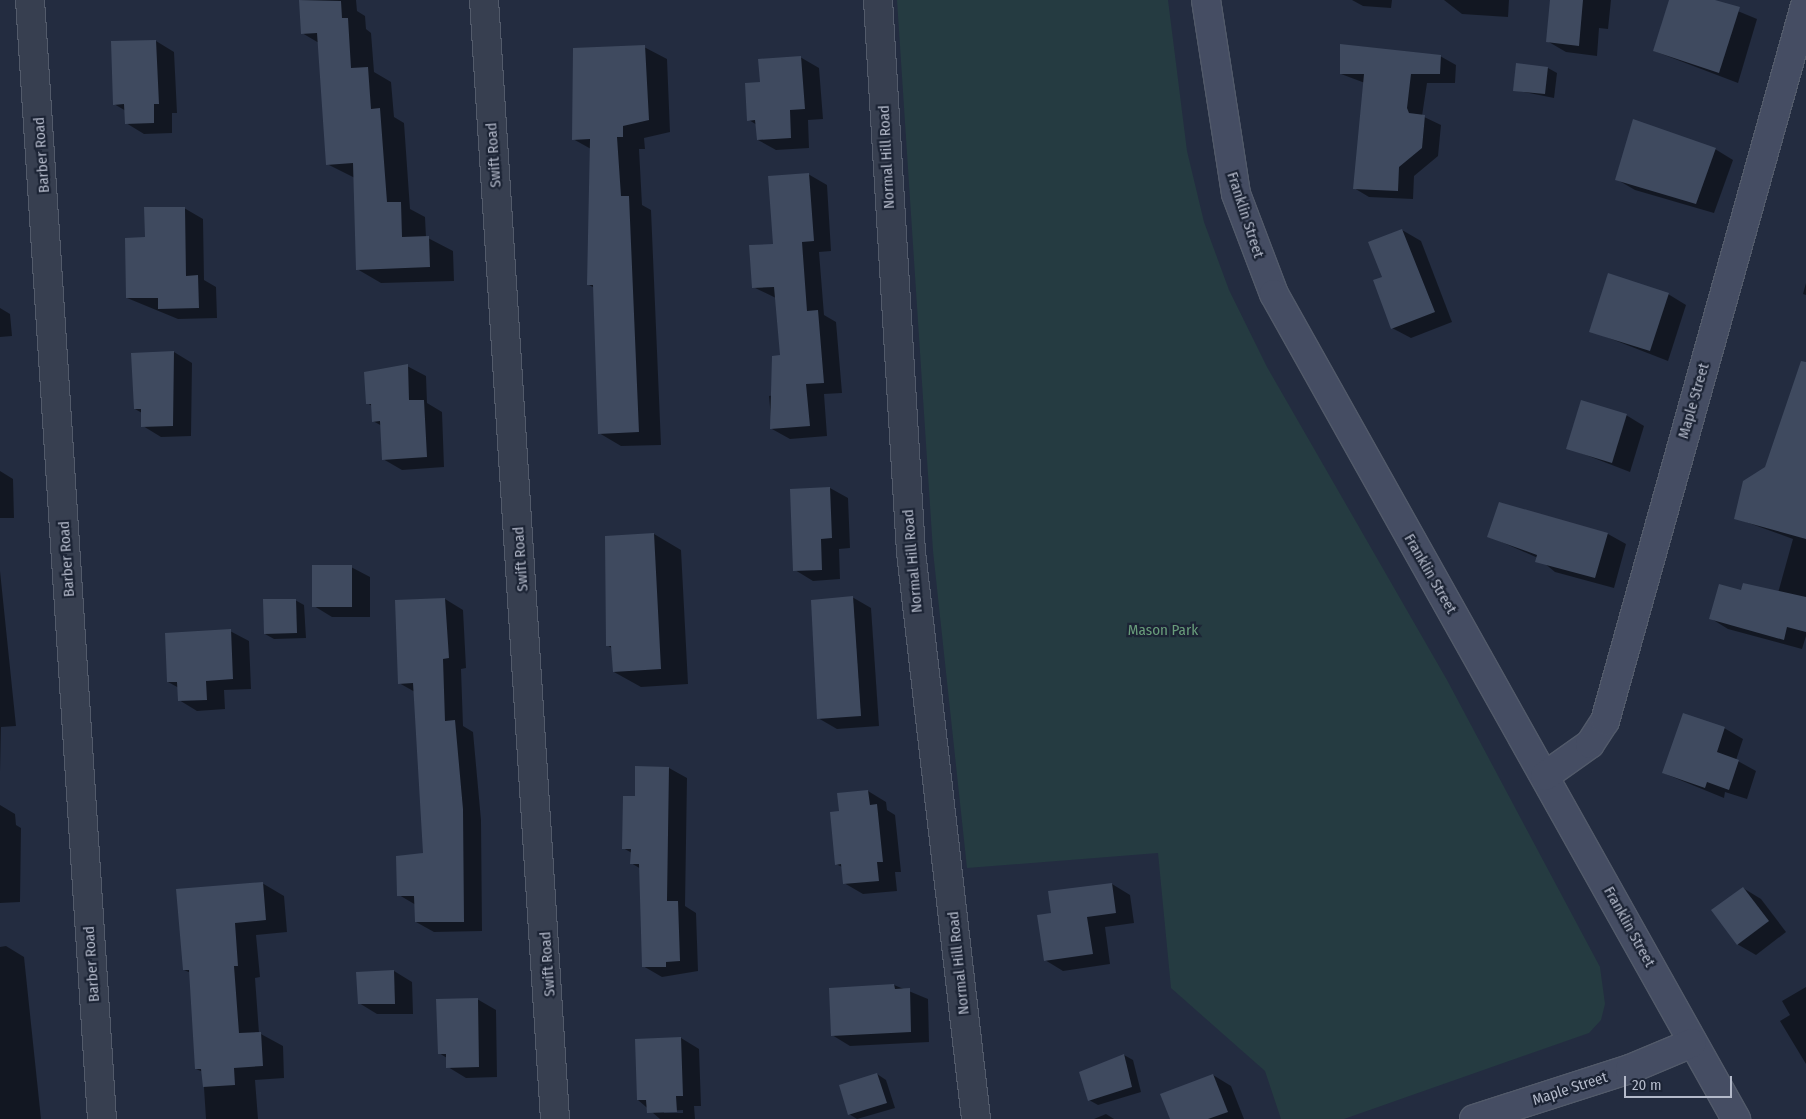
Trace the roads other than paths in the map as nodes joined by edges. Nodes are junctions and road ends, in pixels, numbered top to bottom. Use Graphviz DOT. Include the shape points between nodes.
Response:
graph roads {
  1 [pos="30,0"];
  2 [pos="484,0"];
  3 [pos="878,0"];
  4 [pos="1206,0"];
  5 [pos="1806,2"];
  6 [pos="1545,776"];
  7 [pos="1692,1043"];
  8 [pos="102,1119"];
  9 [pos="556,1119"];
  10 [pos="976,1119"];
  11 [pos="1474,1119"];
  12 [pos="1736,1119"];
  1 -- 8 [label="street, Barber Road"];
  2 -- 9 [label="street, Swift Road"];
  3 -- 10 [label="street, Normal Hill Road" via="911,552"];
  4 -- 6 [label="street, Franklin Street" via="1236,194 1274,294"];
  5 -- 6 [label="street, Maple Street" via="1605,721 1590,744"];
  6 -- 7 [label="street, Franklin Street"];
  7 -- 11 [label="street, Maple Street" via="1630,1070"];
  7 -- 12 [label="street, Franklin Street"];
}
